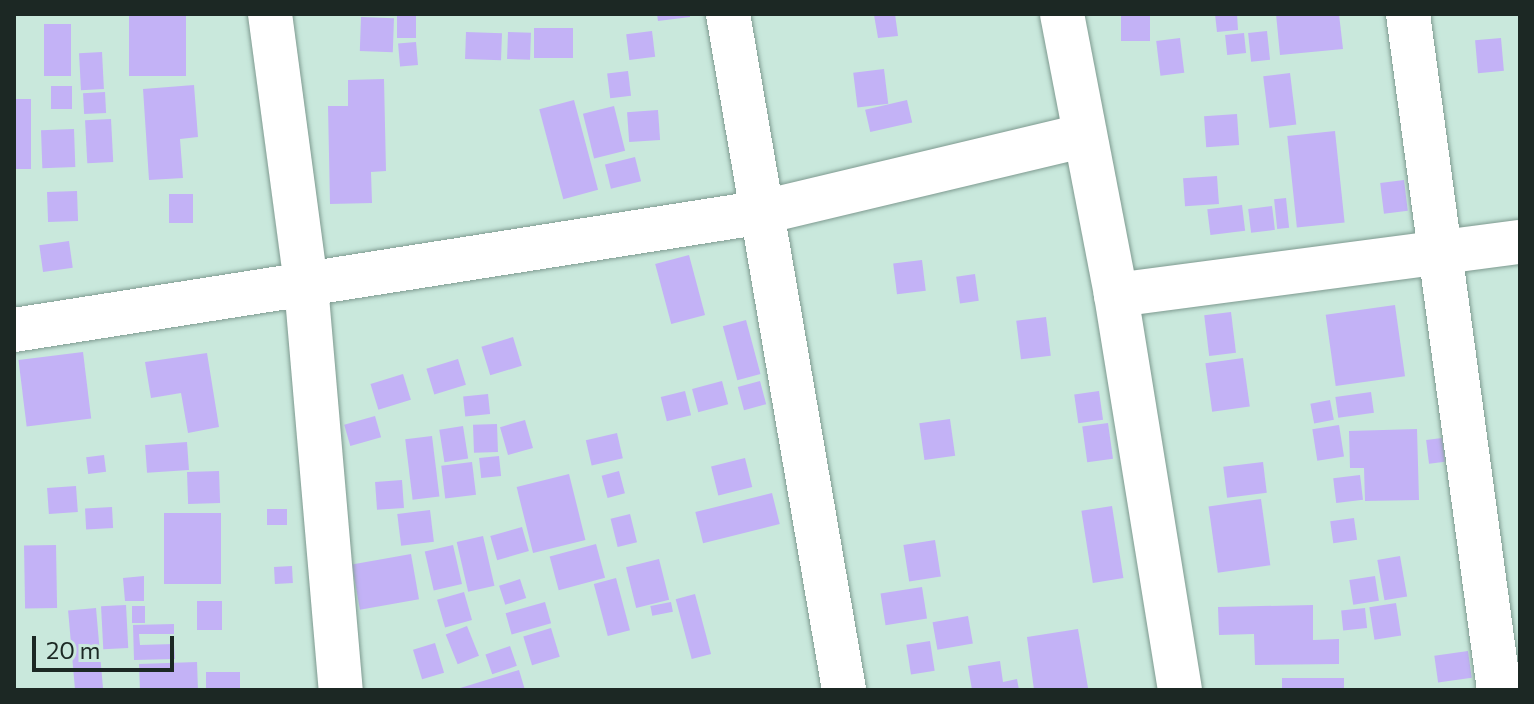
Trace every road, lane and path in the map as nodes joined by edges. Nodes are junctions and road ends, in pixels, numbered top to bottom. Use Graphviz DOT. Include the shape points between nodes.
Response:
graph roads {
  1 [pos="270,14"];
  2 [pos="728,14"];
  3 [pos="1062,14"];
  4 [pos="1408,14"];
  5 [pos="1083,136"];
  6 [pos="763,212"];
  7 [pos="1520,242"];
  8 [pos="1443,251"];
  9 [pos="306,285"];
  10 [pos="1116,295"];
  11 [pos="14,330"];
  12 [pos="341,690"];
  13 [pos="844,690"];
  14 [pos="1180,690"];
  15 [pos="1499,690"];
  1 -- 9 [label="street"];
  2 -- 6 [label="street"];
  3 -- 5 [label="street"];
  4 -- 8 [label="street"];
  5 -- 6 [label="street"];
  5 -- 10 [label="street"];
  6 -- 9 [label="street"];
  6 -- 13 [label="street"];
  7 -- 8 [label="street"];
  8 -- 10 [label="street"];
  8 -- 15 [label="street"];
  9 -- 11 [label="street"];
  9 -- 12 [label="street"];
  10 -- 14 [label="street"];
}
